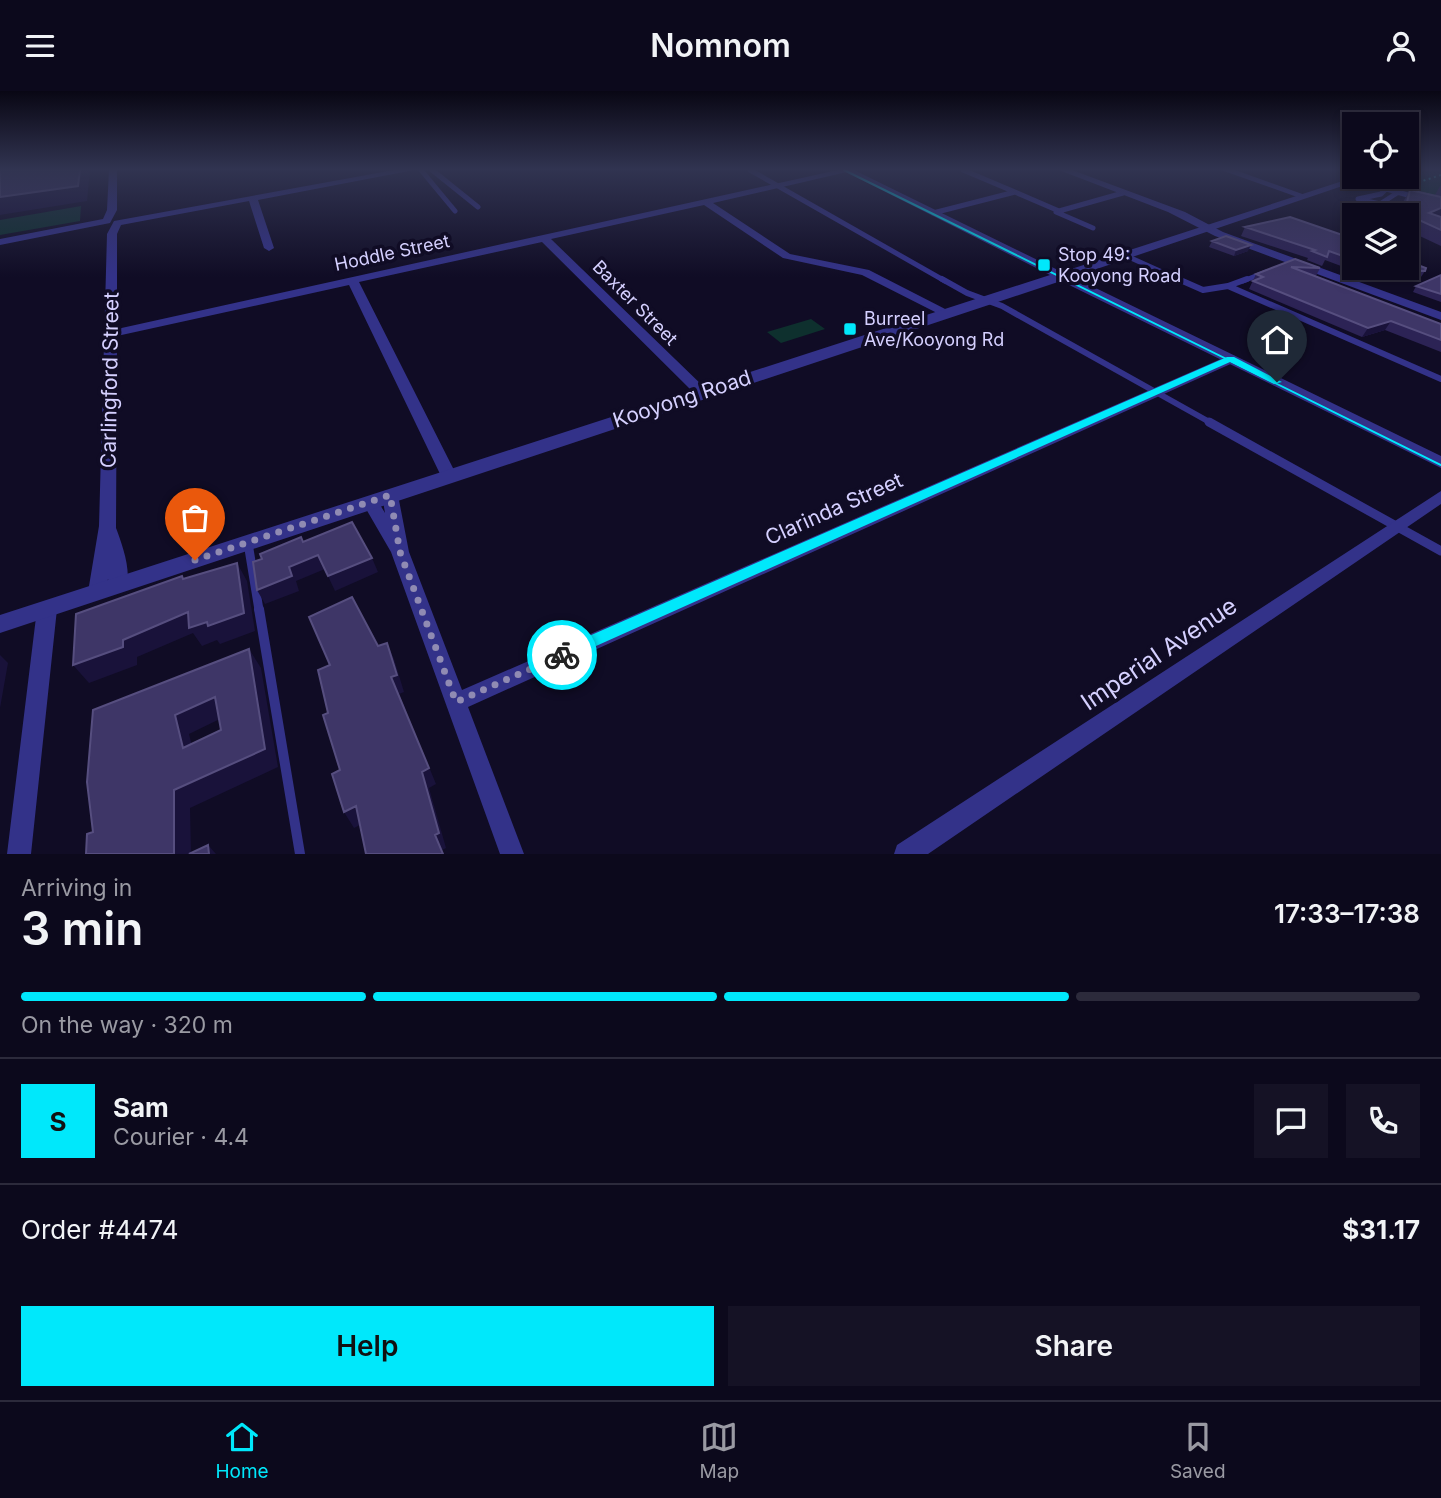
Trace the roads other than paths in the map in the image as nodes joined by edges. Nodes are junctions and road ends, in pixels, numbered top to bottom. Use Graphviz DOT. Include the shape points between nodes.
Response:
graph roads {
  1 [pos="112,206"];
  2 [pos="209,206"];
  3 [pos="255,206"];
  4 [pos="451,206"];
  5 [pos="689,206"];
  6 [pos="711,206"];
  7 [pos="813,206"];
  8 [pos="918,206"];
  9 [pos="962,206"];
  10 [pos="1047,206"];
  11 [pos="1078,206"];
  12 [pos="1157,206"];
  13 [pos="1274,206"];
  14 [pos="455,211"];
  15 [pos="1059,211"];
  16 [pos="933,213"];
  17 [pos="112,222"];
  18 [pos="1209,227"];
  19 [pos="1093,228"];
  20 [pos="544,238"];
  21 [pos="0,242"];
  22 [pos="269,248"];
  23 [pos="1122,254"];
  24 [pos="1294,260"];
  25 [pos="1060,275"];
  26 [pos="352,281"];
  27 [pos="1228,286"];
  28 [pos="985,299"];
  29 [pos="939,314"];
  30 [pos="1441,316"];
  31 [pos="110,334"];
  32 [pos="1230,359"];
  33 [pos="1441,379"];
  34 [pos="1156,392"];
  35 [pos="701,393"];
  36 [pos="1441,463"];
  37 [pos="449,476"];
  38 [pos="390,495"];
  39 [pos="1441,496"];
  40 [pos="370,502"];
  41 [pos="108,526"];
  42 [pos="1397,526"];
  43 [pos="248,543"];
  44 [pos="1441,551"];
  45 [pos="400,552"];
  46 [pos="118,585"];
  47 [pos="97,592"];
  48 [pos="47,609"];
  49 [pos="0,624"];
  50 [pos="456,702"];
  51 [pos="19,854"];
  52 [pos="300,854"];
  53 [pos="512,854"];
  54 [pos="906,854"];
  1 -- 17 [label="street, Carlingford Street"];
  2 -- 17 [label="street"];
  3 -- 22 [label="street"];
  4 -- 14 [label="lane"];
  5 -- 20 [label="street, Hoddle Street"];
  6 -- 29 [label="street" via="789,257 859,270"];
  7 -- 28 [label="lane"];
  8 -- 16 [label="street"];
  9 -- 16 [label="lane"];
  10 -- 15 [label="lane"];
  11 -- 15 [label="lane"];
  12 -- 18 [label="street"];
  13 -- 18 [label="street, Kooyong Road"];
  15 -- 19 [label="lane"];
  16 -- 25 [label="street"];
  17 -- 21 [label="street"];
  17 -- 31 [label="street, Carlingford Street"];
  18 -- 23 [label="street, Kooyong Road"];
  18 -- 24 [label="street"];
  20 -- 26 [label="street, Hoddle Street"];
  20 -- 35 [label="street, Baxter Street"];
  23 -- 25 [label="street, Kooyong Road"];
  23 -- 27 [label="lane" via="1203,290"];
  24 -- 27 [label="lane"];
  24 -- 30 [label="street"];
  25 -- 28 [label="street, Kooyong Road"];
  25 -- 32 [label="street"];
  26 -- 31 [label="street, Hoddle Street"];
  26 -- 37 [label="street"];
  27 -- 33 [label="lane"];
  28 -- 29 [label="street, Kooyong Road"];
  28 -- 34 [label="lane"];
  29 -- 35 [label="street, Kooyong Road"];
  31 -- 41 [label="street, Carlingford Street"];
  32 -- 34 [label="street, Clarinda Street"];
  32 -- 36 [label="street"];
  34 -- 42 [label="lane"];
  34 -- 50 [label="street, Clarinda Street"];
  35 -- 37 [label="street, Kooyong Road"];
  37 -- 38 [label="street, Kooyong Road"];
  38 -- 40 [label="street, Kooyong Road"];
  38 -- 45 [label="street"];
  39 -- 42 [label="street, Imperial Avenue"];
  40 -- 43 [label="street, Kooyong Road"];
  40 -- 45 [label="street"];
  41 -- 46 [label="street, Carlingford Street"];
  41 -- 47 [label="street, Carlingford Street"];
  42 -- 44 [label="lane"];
  42 -- 54 [label="street, Imperial Avenue"];
  43 -- 46 [label="street, Kooyong Road"];
  43 -- 52 [label="lane"];
  45 -- 50 [label="street"];
  46 -- 47 [label="street, Kooyong Road"];
  47 -- 48 [label="street, Kooyong Road"];
  48 -- 49 [label="street, Kooyong Road"];
  48 -- 51 [label="street"];
  50 -- 53 [label="street"];
}
